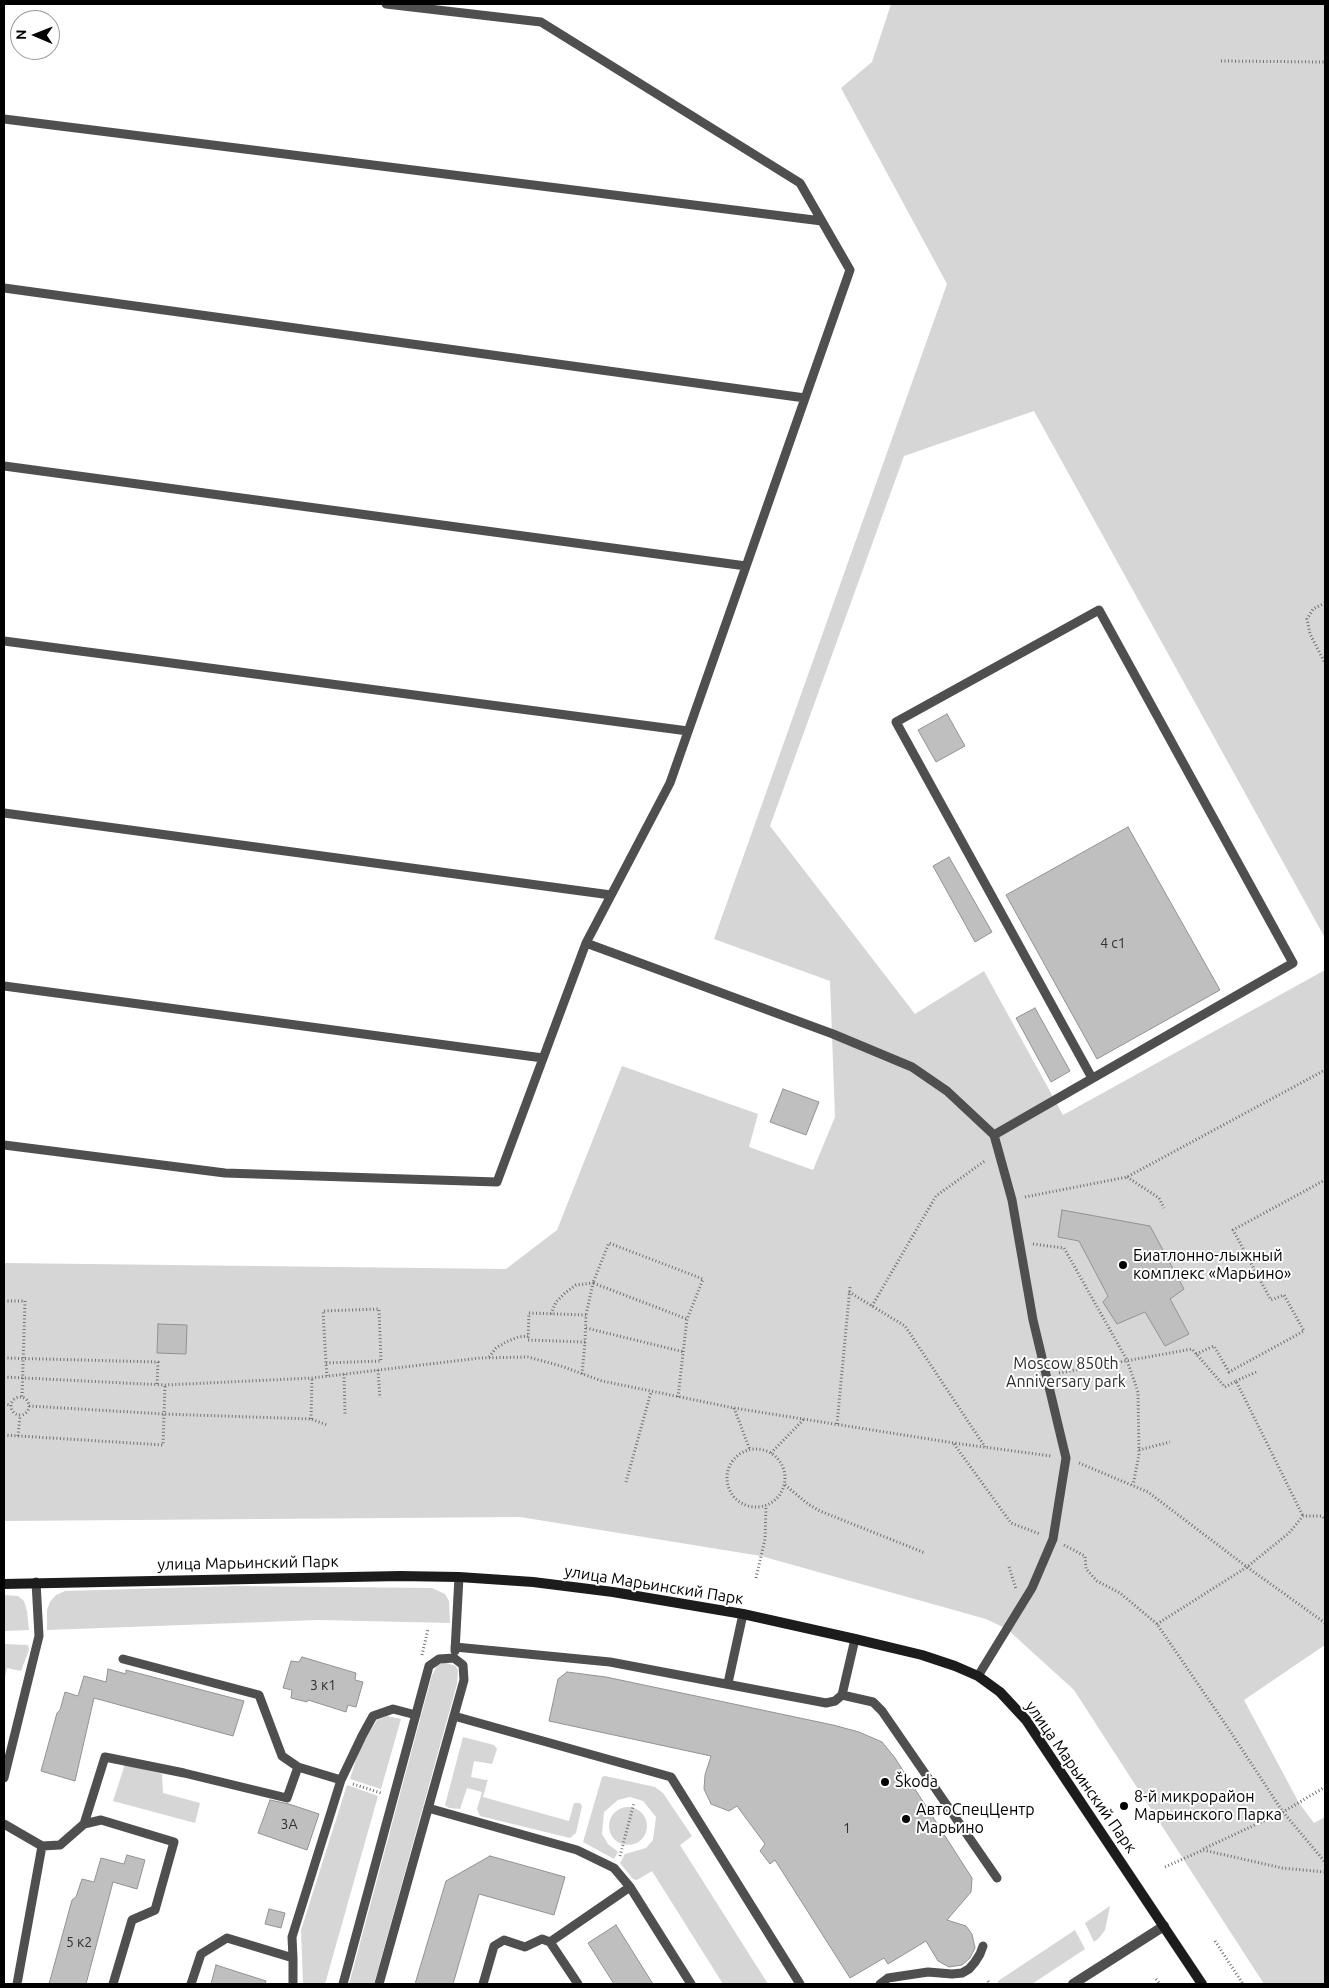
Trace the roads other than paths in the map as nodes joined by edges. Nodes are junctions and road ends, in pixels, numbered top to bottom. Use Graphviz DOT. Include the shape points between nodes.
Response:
graph roads {
  1 [pos="386,4"];
  2 [pos="4,119"];
  3 [pos="822,221"];
  4 [pos="4,288"];
  5 [pos="806,398"];
  6 [pos="4,466"];
  7 [pos="746,566"];
  8 [pos="4,641"];
  9 [pos="688,731"];
  10 [pos="4,813"];
  11 [pos="610,895"];
  12 [pos="586,943"];
  13 [pos="4,986"];
  14 [pos="543,1058"];
  15 [pos="1092,1078"];
  16 [pos="994,1135"];
  17 [pos="4,1145"];
  18 [pos="459,1577"];
  19 [pos="36,1582"];
  20 [pos="4,1584"];
  21 [pos="743,1614"];
  22 [pos="855,1639"];
  23 [pos="455,1647"];
  24 [pos="454,1658"];
  25 [pos="123,1659"];
  26 [pos="978,1676"];
  27 [pos="728,1683"];
  28 [pos="842,1695"];
  29 [pos="416,1715"];
  30 [pos="454,1716"];
  31 [pos="298,1767"];
  32 [pos="4,1778"];
  33 [pos="341,1780"];
  34 [pos="428,1808"];
  35 [pos="4,1824"];
  36 [pos="84,1824"];
  37 [pos="42,1846"];
  38 [pos="998,1878"];
  39 [pos="630,1887"];
  40 [pos="1164,1926"];
  41 [pos="550,1942"];
  42 [pos="982,1946"];
  43 [pos="293,1958"];
  44 [pos="17,1984"];
  45 [pos="113,1984"];
  46 [pos="191,1984"];
  47 [pos="293,1984"];
  48 [pos="342,1984"];
  49 [pos="379,1984"];
  50 [pos="483,1984"];
  51 [pos="578,1984"];
  52 [pos="691,1984"];
  53 [pos="800,1984"];
  54 [pos="880,1984"];
  55 [pos="1073,1984"];
  56 [pos="1202,1984"];
  1 -- 3 [label="lane" via="541,22 800,184"];
  2 -- 3 [label="lane"];
  3 -- 5 [label="lane" via="850,270"];
  4 -- 5 [label="lane"];
  5 -- 7 [label="lane"];
  6 -- 7 [label="lane"];
  7 -- 9 [label="lane"];
  8 -- 9 [label="lane"];
  9 -- 11 [label="lane" via="670,783"];
  10 -- 11 [label="lane"];
  11 -- 12 [label="lane"];
  12 -- 14 [label="lane"];
  12 -- 16 [label="lane" via="833,1034 912,1067 947,1091"];
  13 -- 14 [label="lane"];
  14 -- 17 [label="lane" via="497,1182 225,1173"];
  15 -- 15 [label="lane" via="1293,963 1098,610 896,722"];
  15 -- 16 [label="lane"];
  16 -- 26 [label="lane" via="1012,1200 1033,1320 1066,1458 1053,1539 1032,1588"];
  18 -- 19 [label="main road, улица Марьинский Парк"];
  18 -- 21 [label="main road, улица Марьинский Парк" via="602,1590"];
  18 -- 23 [label="lane"];
  19 -- 20 [label="main road, улица Марьинский Парк"];
  19 -- 32 [label="lane" via="39,1636"];
  21 -- 22 [label="main road, улица Марьинский Парк"];
  21 -- 27 [label="lane"];
  22 -- 26 [label="main road, улица Марьинский Парк" via="922,1655"];
  22 -- 28 [label="lane"];
  23 -- 24 [label="lane"];
  23 -- 27 [label="lane" via="610,1662"];
  24 -- 29 [label="lane" via="439,1659 429,1666"];
  24 -- 30 [label="lane" via="463,1665 464,1680"];
  25 -- 31 [label="lane" via="259,1695 282,1756"];
  26 -- 40 [label="main road, улица Марьинский Парк" via="1000,1692 1026,1720"];
  27 -- 28 [label="lane" via="826,1703"];
  28 -- 38 [label="lane" via="873,1702 882,1711"];
  29 -- 33 [label="lane" via="393,1709 373,1716"];
  29 -- 48 [label="lane"];
  30 -- 34 [label="lane"];
  30 -- 53 [label="lane" via="670,1777"];
  31 -- 33 [label="lane"];
  31 -- 36 [label="lane" via="287,1798 106,1757"];
  33 -- 43 [label="lane" via="292,1937"];
  34 -- 39 [label="lane" via="577,1850 614,1868"];
  34 -- 49 [label="lane"];
  35 -- 37 [label="lane"];
  36 -- 37 [label="lane" via="60,1845"];
  36 -- 45 [label="lane" via="100,1820 174,1842 155,1910 132,1920"];
  37 -- 44 [label="lane"];
  39 -- 41 [label="lane"];
  39 -- 52 [label="lane"];
  40 -- 55 [label="street"];
  40 -- 56 [label="main road, улица Марьинский Парк"];
  41 -- 50 [label="lane" via="542,1939 525,1947 504,1940 494,1946"];
  41 -- 51 [label="lane"];
  42 -- 54 [label="lane" via="975,1962 962,1973 928,1972 888,1978"];
  43 -- 46 [label="lane" via="227,1938 201,1954"];
  43 -- 47 [label="lane"];
}
